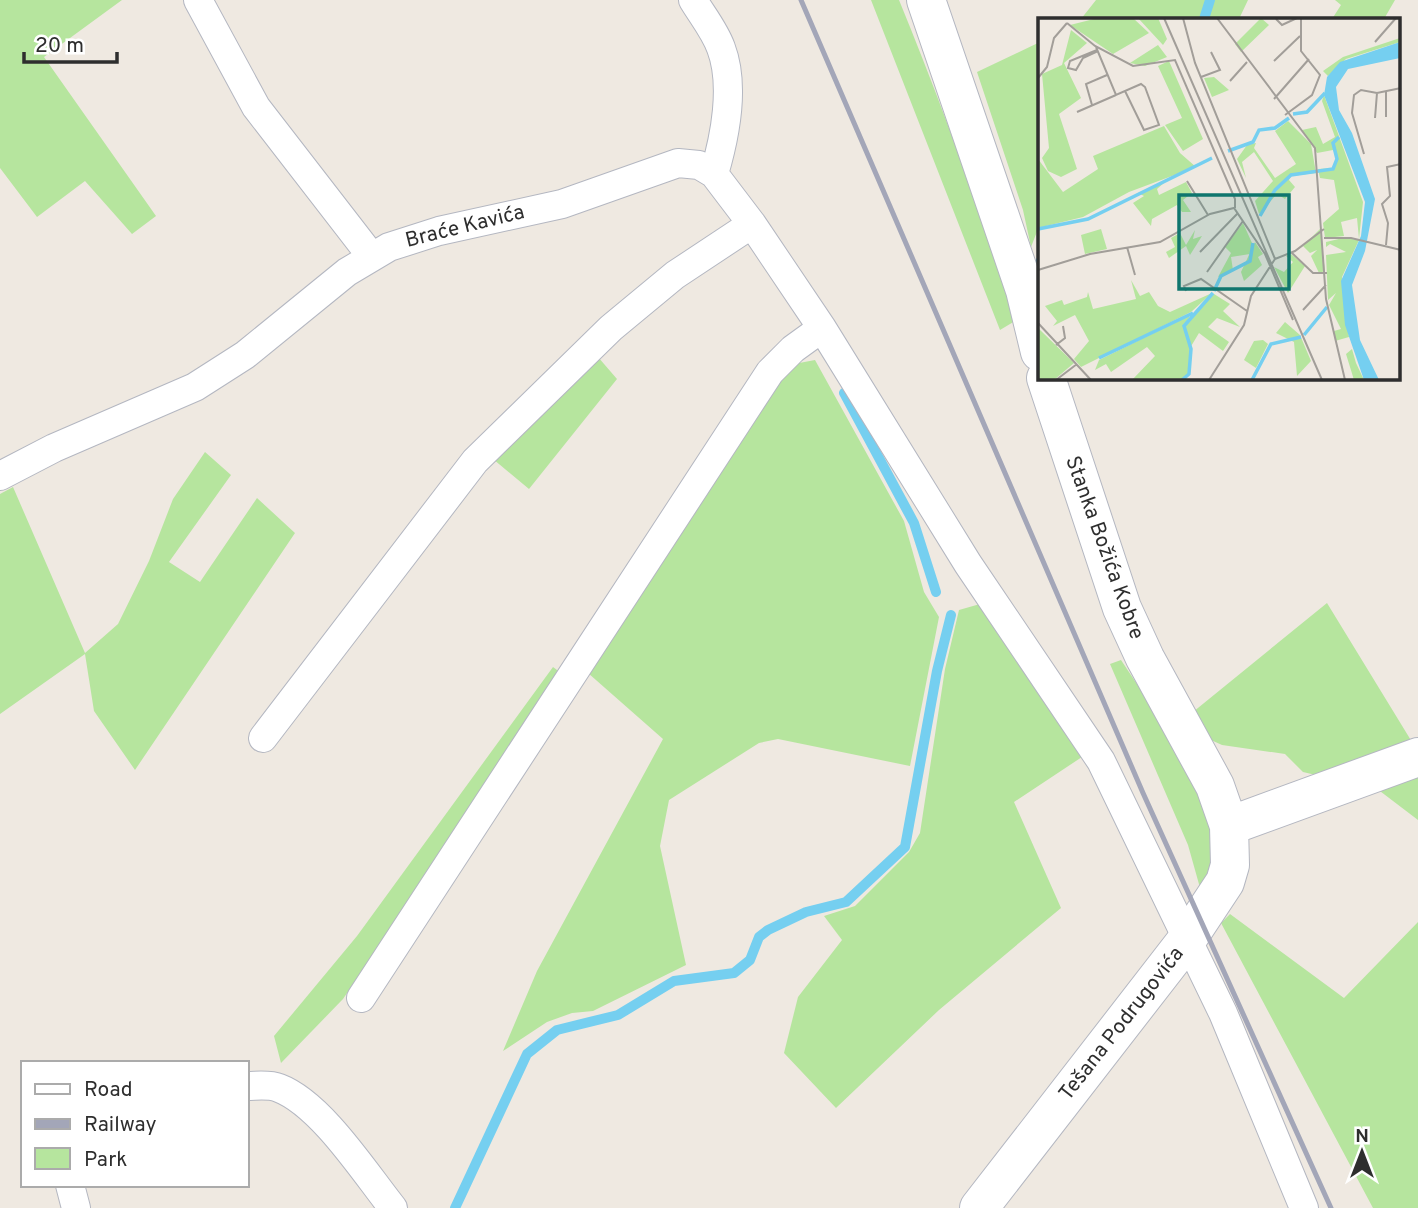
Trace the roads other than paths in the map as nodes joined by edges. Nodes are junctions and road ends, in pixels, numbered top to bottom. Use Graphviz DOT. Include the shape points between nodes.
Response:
graph roads {
  1 [pos="198,0"];
  2 [pos="693,0"];
  3 [pos="926,0"];
  4 [pos="713,174"];
  5 [pos="752,224"];
  6 [pos="372,257"];
  7 [pos="822,328"];
  8 [pos="1038,344"];
  9 [pos="1047,380"];
  10 [pos="0,476"];
  11 [pos="263,738"];
  12 [pos="1418,757"];
  13 [pos="1229,826"];
  14 [pos="1186,941"];
  15 [pos="361,998"];
  16 [pos="248,1086"];
  17 [pos="70,1187"];
  18 [pos="76,1208"];
  19 [pos="393,1208"];
  20 [pos="979,1208"];
  21 [pos="1304,1208"];
  1 -- 6 [label="street" via="256,107"];
  2 -- 4 [label="street" via="725,61 722,146"];
  3 -- 8 [label="street" via="1025,290"];
  4 -- 5 [label="street"];
  4 -- 6 [label="street, Braće Kavića" via="699,165 678,163 562,204 410,238"];
  5 -- 7 [label="street"];
  5 -- 11 [label="street" via="675,275 611,328 475,461"];
  6 -- 10 [label="street, Braće Kavića" via="195,387"];
  7 -- 14 [label="street" via="968,564 1101,761"];
  7 -- 15 [label="street" via="770,373"];
  9 -- 13 [label="street, Stanka Božića Kobre" via="1122,608 1144,658 1215,786"];
  12 -- 13 [label="street"];
  13 -- 14 [label="street, Tešana Podrugovića" via="1230,865 1225,882"];
  14 -- 20 [label="street, Tešana Podrugovića"];
  14 -- 21 [label="street" via="1223,1013"];
  16 -- 19 [label="street" via="278,1088 309,1110 337,1135"];
  17 -- 18 [label="street"];
}
